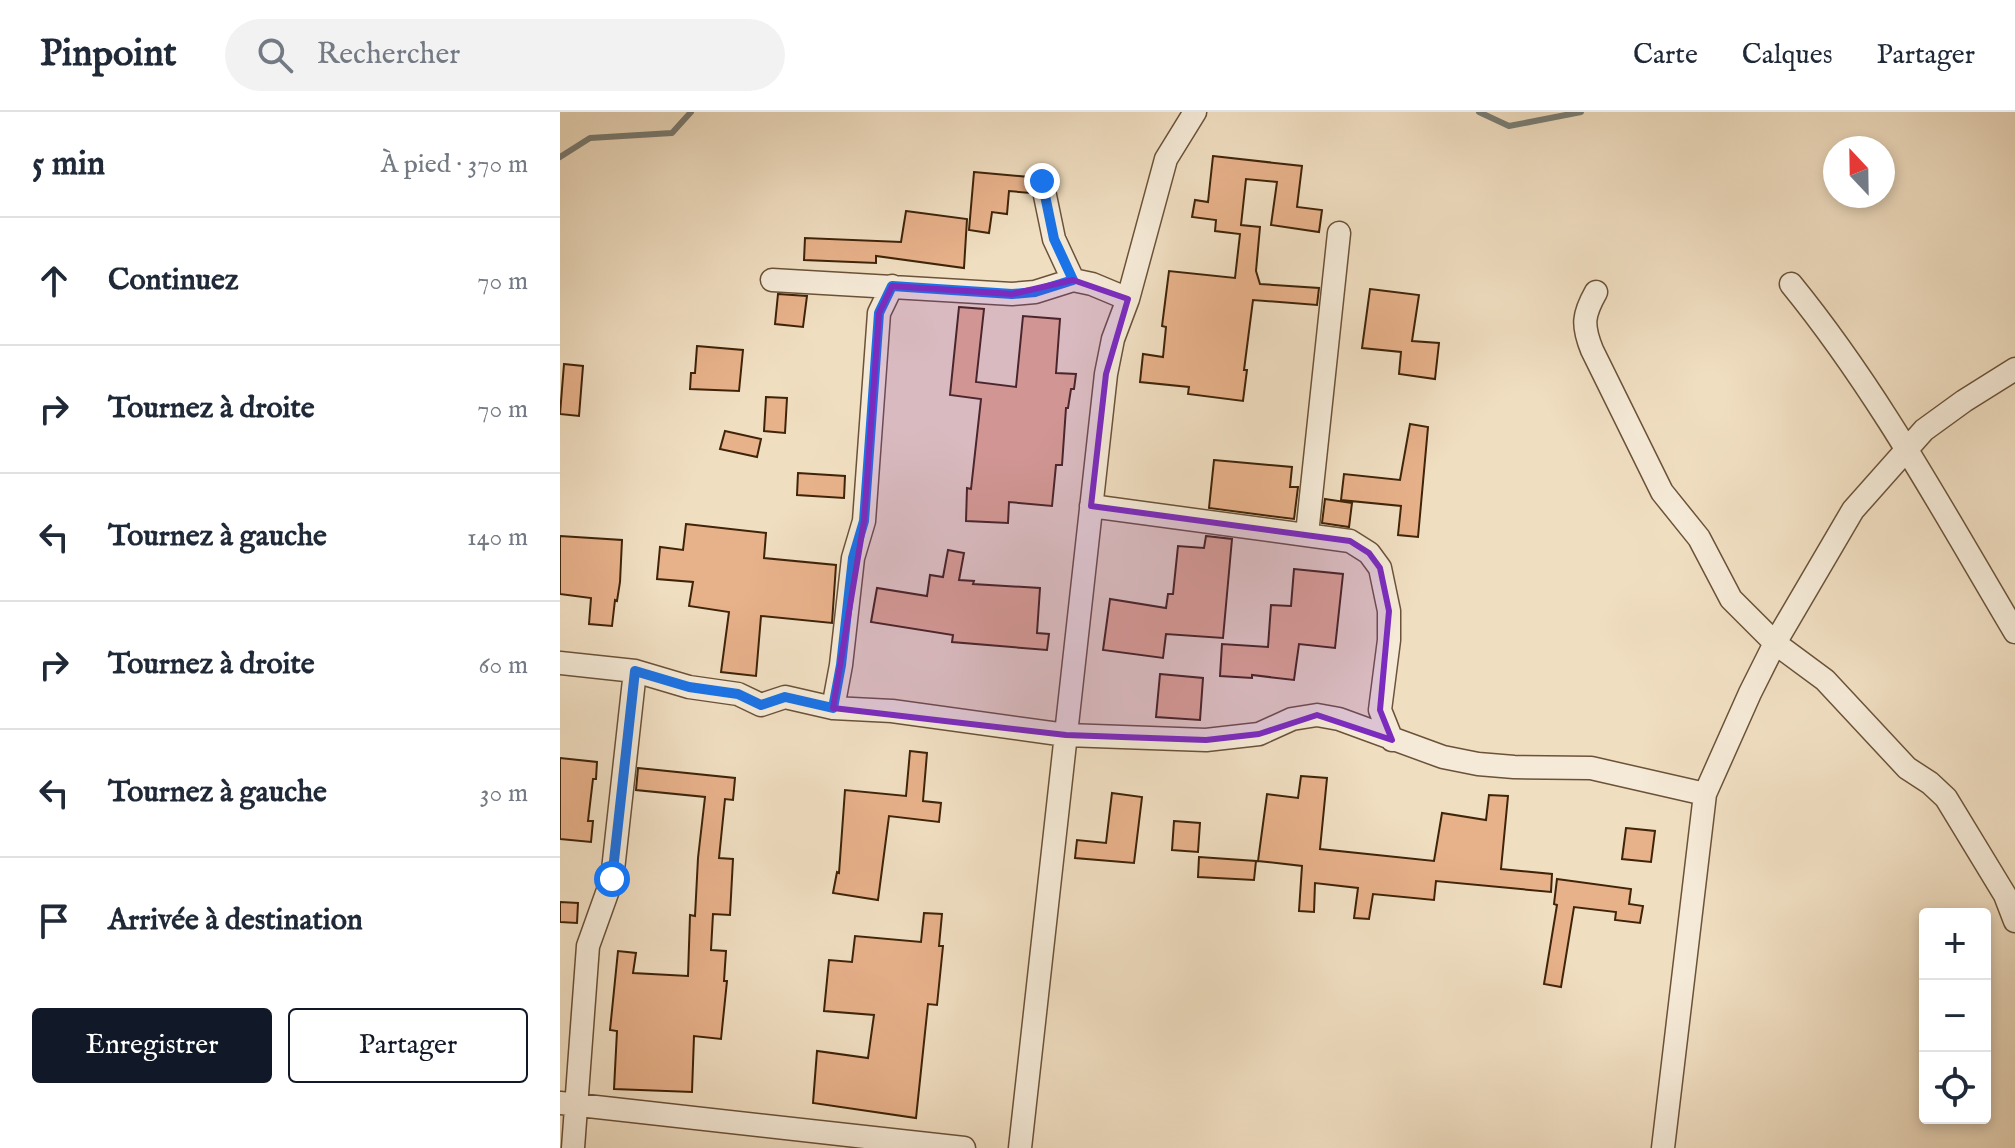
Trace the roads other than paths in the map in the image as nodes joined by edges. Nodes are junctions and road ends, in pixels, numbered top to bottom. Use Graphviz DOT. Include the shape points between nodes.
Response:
graph roads {
  1 [pos="1195,112"];
  2 [pos="1042,181"];
  3 [pos="1339,233"];
  4 [pos="772,280"];
  5 [pos="1073,280"];
  6 [pos="1791,284"];
  7 [pos="892,286"];
  8 [pos="1596,292"];
  9 [pos="1128,299"];
  10 [pos="2015,369"];
  11 [pos="1906,449"];
  12 [pos="1091,506"];
  13 [pos="1307,534"];
  14 [pos="2015,632"];
  15 [pos="1775,643"];
  16 [pos="560,663"];
  17 [pos="635,671"];
  18 [pos="833,708"];
  19 [pos="1066,735"];
  20 [pos="1392,740"];
  21 [pos="1705,794"];
  22 [pos="2015,921"];
  23 [pos="569,1104"];
  24 [pos="573,1148"];
  25 [pos="964,1148"];
  26 [pos="1020,1148"];
  27 [pos="1663,1148"];
  1 -- 9 [label="street" via="1166,159"];
  2 -- 5 [label="street" via="1054,239"];
  3 -- 13 [label="street"];
  4 -- 7 [label="street"];
  5 -- 7 [label="street" via="1012,294"];
  5 -- 9 [label="street"];
  6 -- 11 [label="street" via="1831,333"];
  7 -- 18 [label="street" via="879,313 864,521 853,558"];
  8 -- 15 [label="street" via="1584,330 1662,492 1699,538 1731,599"];
  9 -- 12 [label="street" via="1106,374"];
  10 -- 11 [label="street" via="1924,430"];
  11 -- 14 [label="street"];
  11 -- 15 [label="street" via="1853,510"];
  12 -- 13 [label="street"];
  12 -- 19 [label="street"];
  13 -- 20 [label="street" via="1350,541 1380,568 1389,611 1380,710"];
  15 -- 21 [label="street"];
  15 -- 22 [label="street" via="1825,680 1907,768 1946,798"];
  16 -- 17 [label="street"];
  17 -- 18 [label="street" via="738,694 761,705 785,697"];
  17 -- 23 [label="street" via="612,879 588,946"];
  18 -- 19 [label="street"];
  19 -- 20 [label="street" via="1206,740 1259,734 1317,715"];
  19 -- 26 [label="street"];
  20 -- 21 [label="street" via="1478,764 1591,768"];
  21 -- 27 [label="street"];
  23 -- 24 [label="street"];
  23 -- 25 [label="street"];
}
